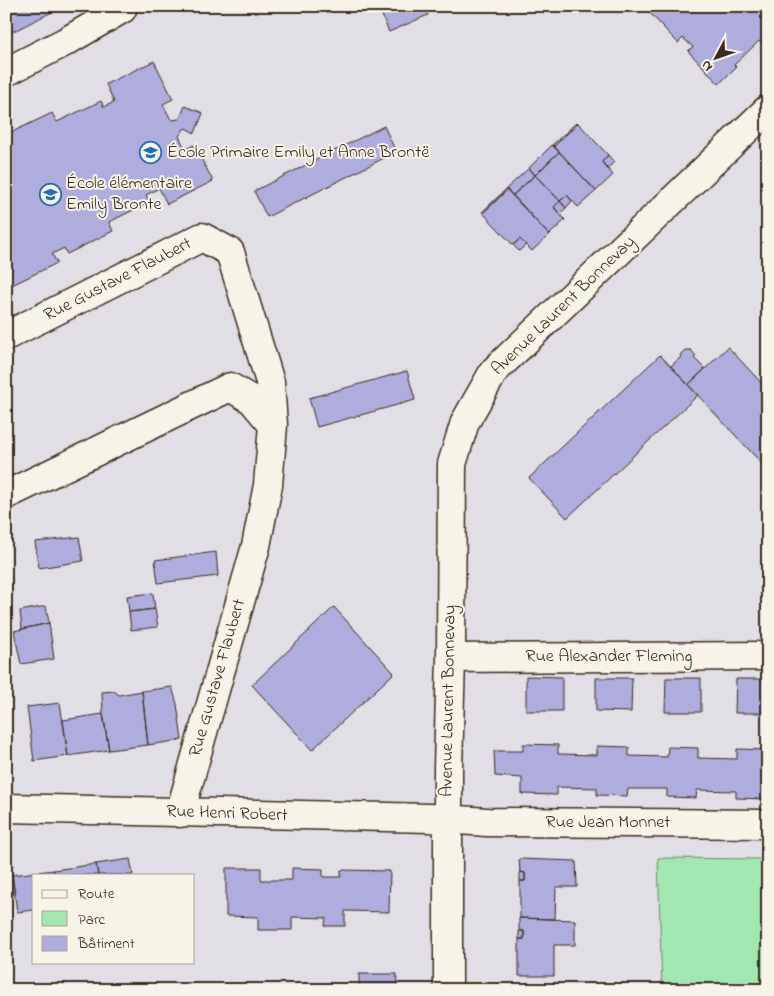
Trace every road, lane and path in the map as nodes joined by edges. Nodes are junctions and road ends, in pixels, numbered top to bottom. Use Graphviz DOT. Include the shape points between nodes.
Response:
graph roads {
  1 [pos="123,6"];
  2 [pos="6,72"];
  3 [pos="768,109"];
  4 [pos="6,336"];
  5 [pos="273,425"];
  6 [pos="6,495"];
  7 [pos="768,656"];
  8 [pos="451,658"];
  9 [pos="6,808"];
  10 [pos="180,813"];
  11 [pos="447,819"];
  12 [pos="768,824"];
  13 [pos="448,990"];
  1 -- 2 [label="street" via="65,42"];
  3 -- 8 [label="street, Avenue Laurent Bonnevay" via="494,372 464,422 452,464"];
  4 -- 5 [label="street, Rue Gustave Flaubert" via="202,238 230,252 270,382"];
  5 -- 6 [label="street" via="252,400 230,387"];
  5 -- 10 [label="street, Rue Gustave Flaubert" via="268,485 256,546"];
  7 -- 8 [label="street, Rue Alexander Fleming"];
  8 -- 11 [label="street, Avenue Laurent Bonnevay"];
  9 -- 10 [label="street, Rue Henri Robert"];
  10 -- 11 [label="street, Rue Henri Robert"];
  11 -- 12 [label="street, Rue Jean Monnet"];
  11 -- 13 [label="street, Avenue Laurent Bonnevay"];
}
